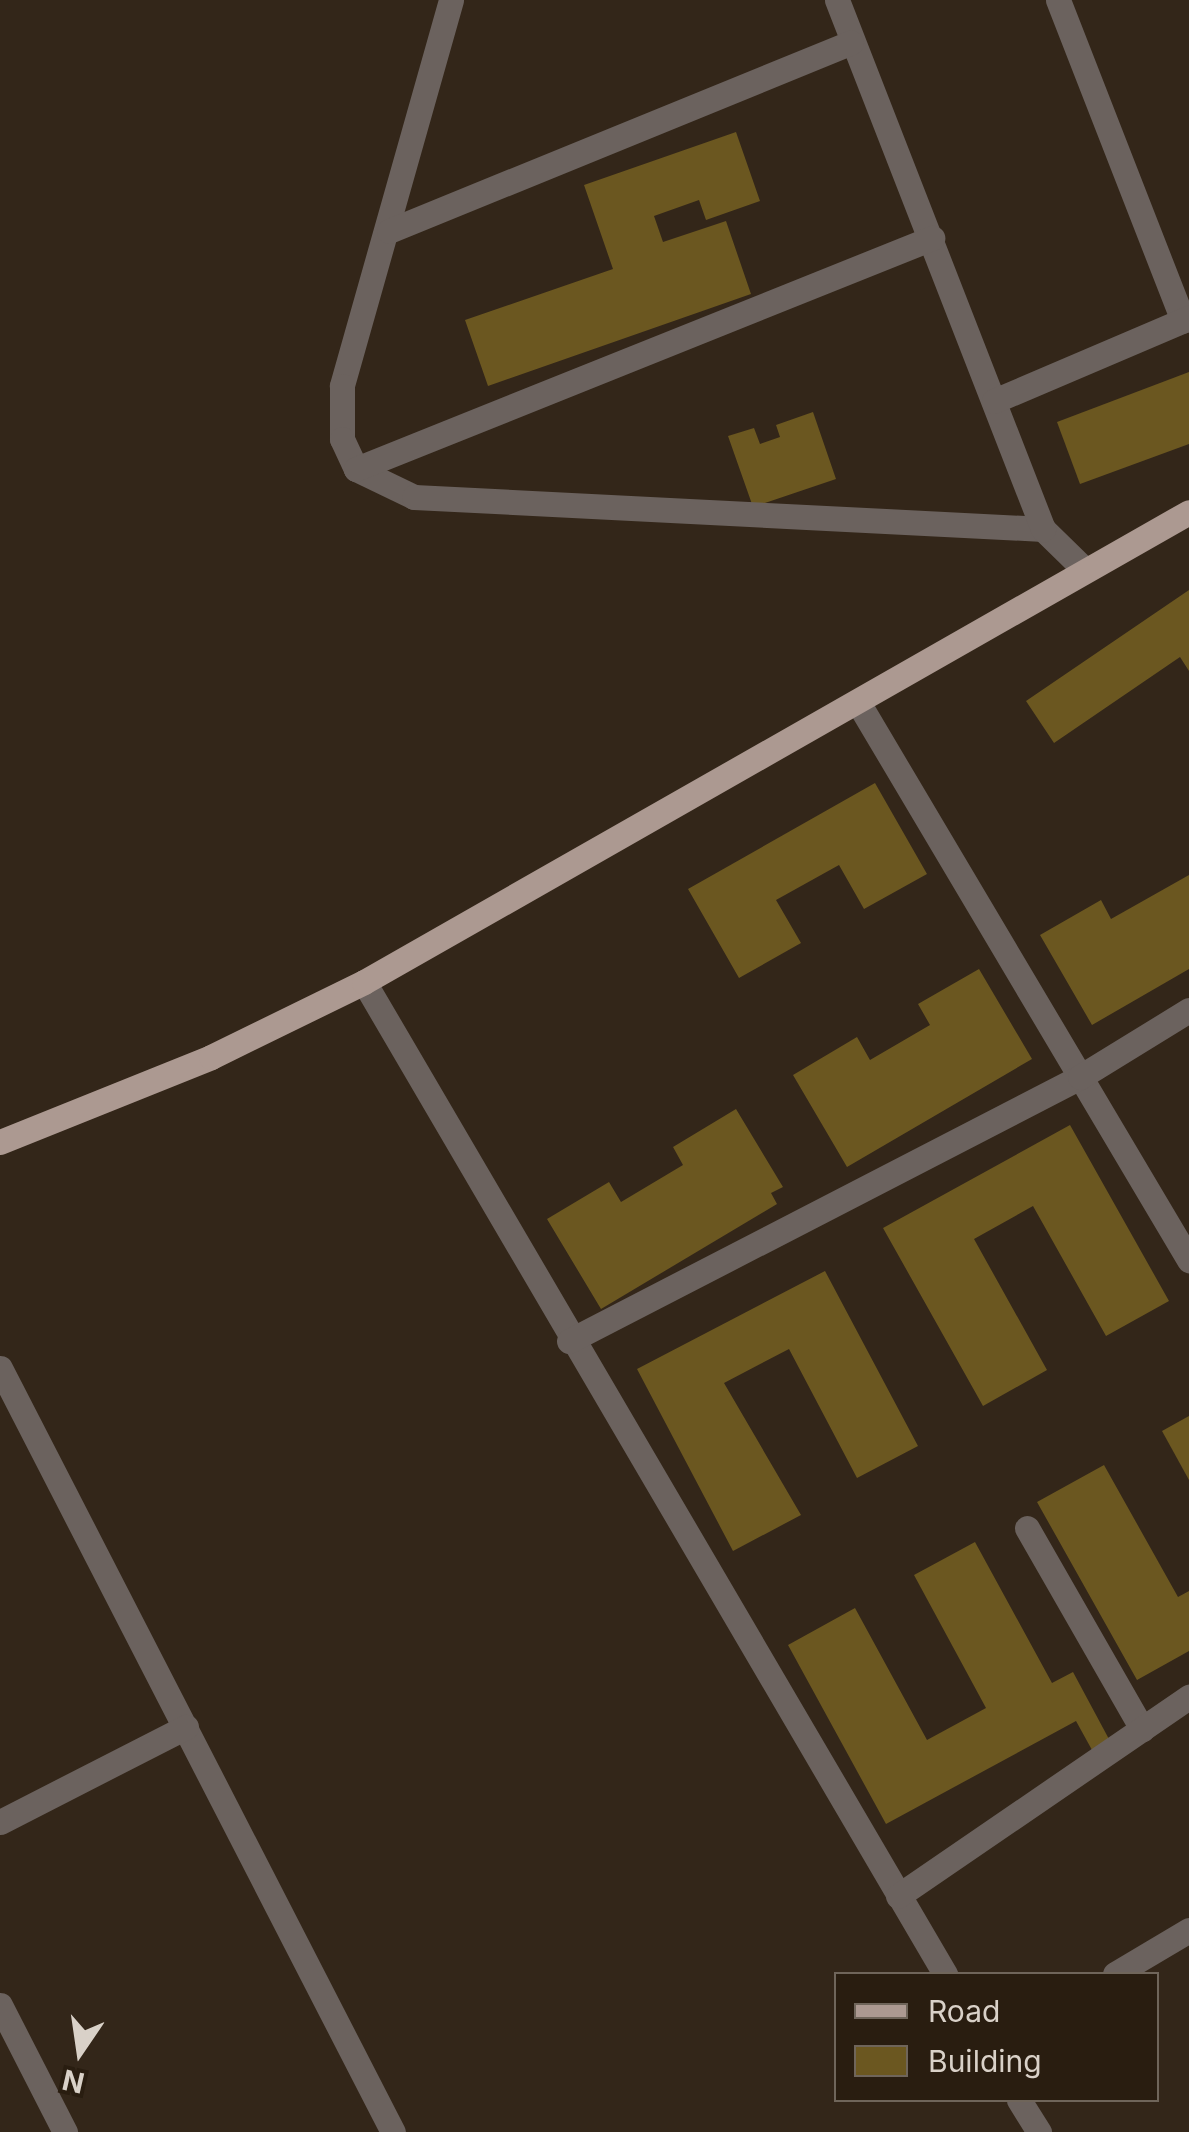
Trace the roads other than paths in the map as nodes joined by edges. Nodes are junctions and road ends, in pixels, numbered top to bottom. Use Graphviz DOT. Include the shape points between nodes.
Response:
graph roads {
  1 [pos="451,0"];
  2 [pos="837,0"];
  3 [pos="1058,0"];
  4 [pos="852,42"];
  5 [pos="389,231"];
  6 [pos="932,238"];
  7 [pos="1186,319"];
  8 [pos="994,401"];
  9 [pos="356,469"];
  10 [pos="1189,512"];
  11 [pos="1043,529"];
  12 [pos="1085,570"];
  13 [pos="859,704"];
  14 [pos="364,982"];
  15 [pos="1189,1010"];
  16 [pos="1080,1077"];
  17 [pos="0,1142"];
  18 [pos="1189,1260"];
  19 [pos="569,1340"];
  20 [pos="0,1368"];
  21 [pos="1026,1528"];
  22 [pos="1189,1697"];
  23 [pos="186,1728"];
  24 [pos="1142,1729"];
  25 [pos="0,1822"];
  26 [pos="898,1896"];
  27 [pos="1189,1930"];
  28 [pos="944,1972"];
  29 [pos="1118,1972"];
  30 [pos="0,2006"];
  31 [pos="1021,2102"];
  32 [pos="65,2132"];
  33 [pos="393,2132"];
  34 [pos="1039,2132"];
  1 -- 5 [label="street"];
  2 -- 4 [label="street"];
  3 -- 7 [label="street"];
  4 -- 5 [label="street"];
  4 -- 6 [label="street"];
  5 -- 9 [label="street" via="342,386 342,439"];
  6 -- 8 [label="street"];
  6 -- 9 [label="street"];
  7 -- 8 [label="street"];
  8 -- 11 [label="street"];
  9 -- 11 [label="street" via="414,496"];
  10 -- 12 [label="main road"];
  11 -- 12 [label="street"];
  12 -- 13 [label="main road"];
  13 -- 14 [label="main road"];
  13 -- 16 [label="street"];
  14 -- 17 [label="main road" via="211,1057"];
  14 -- 19 [label="street"];
  15 -- 16 [label="street"];
  16 -- 18 [label="street"];
  16 -- 19 [label="street"];
  19 -- 26 [label="street"];
  20 -- 23 [label="street"];
  21 -- 24 [label="street"];
  22 -- 24 [label="street"];
  23 -- 25 [label="street"];
  23 -- 33 [label="street"];
  24 -- 26 [label="street"];
  26 -- 28 [label="street"];
  27 -- 29 [label="street"];
  30 -- 32 [label="street"];
  31 -- 34 [label="street"];
}
